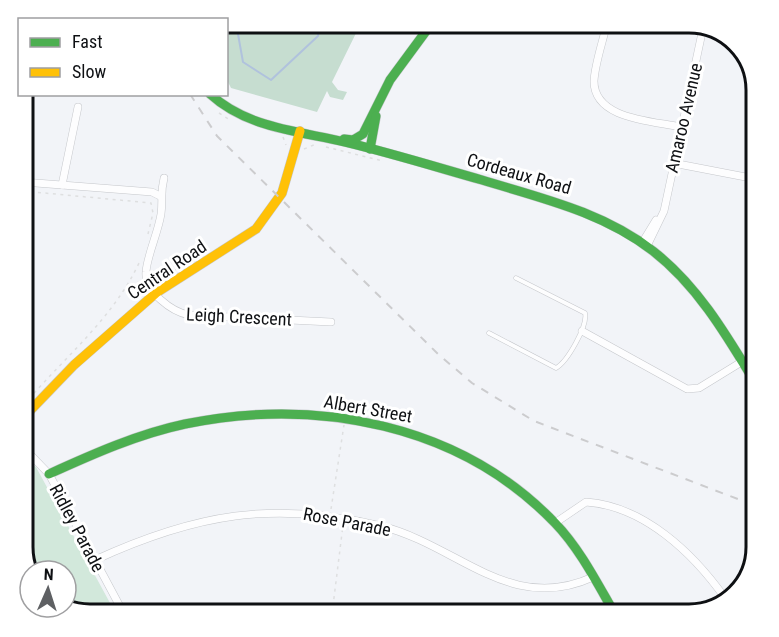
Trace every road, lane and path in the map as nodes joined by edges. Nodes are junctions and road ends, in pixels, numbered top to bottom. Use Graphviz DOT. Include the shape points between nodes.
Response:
graph roads {
  1 [pos="424,33"];
  2 [pos="605,33"];
  3 [pos="702,34"];
  4 [pos="212,96"];
  5 [pos="78,107"];
  6 [pos="376,108"];
  7 [pos="681,127"];
  8 [pos="300,131"];
  9 [pos="321,136"];
  10 [pos="286,145"];
  11 [pos="286,149"];
  12 [pos="306,149"];
  13 [pos="370,149"];
  14 [pos="392,163"];
  15 [pos="673,163"];
  16 [pos="746,177"];
  17 [pos="164,178"];
  18 [pos="33,183"];
  19 [pos="62,185"];
  20 [pos="33,192"];
  21 [pos="160,196"];
  22 [pos="147,238"];
  23 [pos="644,244"];
  24 [pos="142,254"];
  25 [pos="193,260"];
  26 [pos="516,278"];
  27 [pos="147,279"];
  28 [pos="130,284"];
  29 [pos="156,293"];
  30 [pos="331,322"];
  31 [pos="582,331"];
  32 [pos="489,333"];
  33 [pos="743,361"];
  34 [pos="746,366"];
  35 [pos="33,396"];
  36 [pos="33,408"];
  37 [pos="345,418"];
  38 [pos="33,457"];
  39 [pos="49,474"];
  40 [pos="330,516"];
  41 [pos="344,519"];
  42 [pos="555,523"];
  43 [pos="95,560"];
  44 [pos="593,577"];
  45 [pos="721,594"];
  46 [pos="118,604"];
  47 [pos="333,604"];
  48 [pos="609,604"];
  1 -- 6 [label="main road" via="390,80"];
  2 -- 7 [label="street" via="594,82 600,101 617,112"];
  3 -- 7 [label="street, Amaroo Avenue"];
  4 -- 8 [label="main road, Cordeaux Road" via="232,113"];
  5 -- 19 [label="street"];
  6 -- 9 [label="main road" via="358,138"];
  6 -- 13 [label="main road"];
  7 -- 15 [label="street, Amaroo Avenue"];
  8 -- 9 [label="main road, Cordeaux Road"];
  8 -- 29 [label="main road, Central Road" via="282,193 263,222 242,240"];
  9 -- 13 [label="main road, Cordeaux Road"];
  10 -- 11 [label="path"];
  12 -- 14 [label="path" via="316,144"];
  13 -- 23 [label="main road, Cordeaux Road" via="568,205"];
  15 -- 16 [label="street"];
  15 -- 23 [label="street, Amaroo Avenue" via="663,208"];
  17 -- 21 [label="street"];
  18 -- 19 [label="street"];
  19 -- 21 [label="street" via="152,192"];
  20 -- 22 [label="path" via="151,203 153,213"];
  21 -- 27 [label="street" via="161,214"];
  23 -- 33 [label="main road, Cordeaux Road" via="694,290"];
  24 -- 28 [label="path"];
  25 -- 27 [label="path" via="165,276"];
  26 -- 31 [label="lane" via="585,313"];
  27 -- 28 [label="path"];
  27 -- 29 [label="street, Leigh Crescent"];
  28 -- 35 [label="path" via="94,332"];
  29 -- 30 [label="street, Leigh Crescent" via="177,313"];
  29 -- 36 [label="main road, Central Road" via="74,365"];
  31 -- 32 [label="lane" via="556,368"];
  31 -- 33 [label="street" via="687,389 699,388"];
  33 -- 34 [label="main road, Cordeaux Road"];
  37 -- 39 [label="main road, Albert Street" via="243,416 187,423 134,438"];
  37 -- 40 [label="path"];
  37 -- 42 [label="main road, Albert Street" via="418,435 469,456 507,481"];
  38 -- 39 [label="street, Ridley Parade"];
  39 -- 43 [label="street, Ridley Parade"];
  40 -- 41 [label="street, Rose Parade"];
  40 -- 43 [label="street, Rose Parade" via="273,511 211,519 158,533"];
  41 -- 44 [label="street, Rose Parade" via="384,526 445,550 498,580 536,590 574,586"];
  41 -- 47 [label="path"];
  42 -- 44 [label="main road, Albert Street"];
  42 -- 45 [label="street" via="586,502 626,514 680,545"];
  43 -- 46 [label="street, Ridley Parade"];
  44 -- 48 [label="main road, Albert Street"];
}
